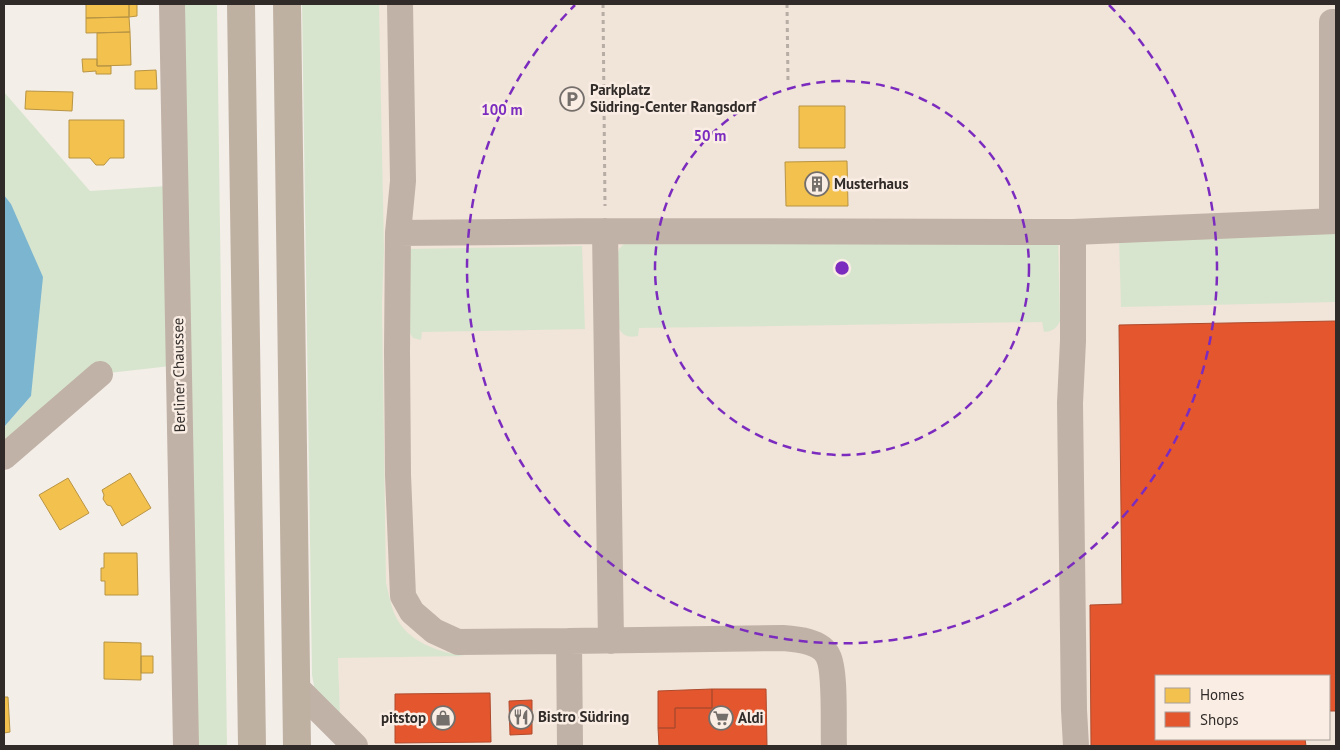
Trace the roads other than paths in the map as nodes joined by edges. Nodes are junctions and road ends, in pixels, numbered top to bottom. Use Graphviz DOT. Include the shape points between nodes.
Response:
graph roads {
  1 [pos="172,4"];
  2 [pos="241,4"];
  3 [pos="287,4"];
  4 [pos="400,4"];
  5 [pos="1336,22"];
  6 [pos="1334,221"];
  7 [pos="605,231"];
  8 [pos="1073,232"];
  9 [pos="398,233"];
  10 [pos="100,374"];
  11 [pos="4,457"];
  12 [pos="569,641"];
  13 [pos="611,641"];
  14 [pos="297,688"];
  15 [pos="348,739"];
  16 [pos="186,746"];
  17 [pos="252,746"];
  18 [pos="297,746"];
  19 [pos="570,746"];
  20 [pos="834,746"];
  21 [pos="1076,746"];
  1 -- 16 [label="street, Berliner Chaussee"];
  2 -- 17 [label="main road"];
  3 -- 14 [label="main road"];
  4 -- 9 [label="street" via="403,181"];
  5 -- 6 [label="street" via="1332,22"];
  6 -- 8 [label="street"];
  7 -- 8 [label="street"];
  7 -- 9 [label="street"];
  7 -- 13 [label="street"];
  8 -- 21 [label="street" via="1070,403"];
  9 -- 12 [label="street" via="398,475 403,596 412,612 434,631 458,642"];
  10 -- 11 [label="street"];
  12 -- 13 [label="street"];
  12 -- 19 [label="street"];
  13 -- 20 [label="street" via="783,638 801,639 816,645 828,654 832,667"];
  14 -- 15 [label="street"];
  14 -- 18 [label="main road"];
}
